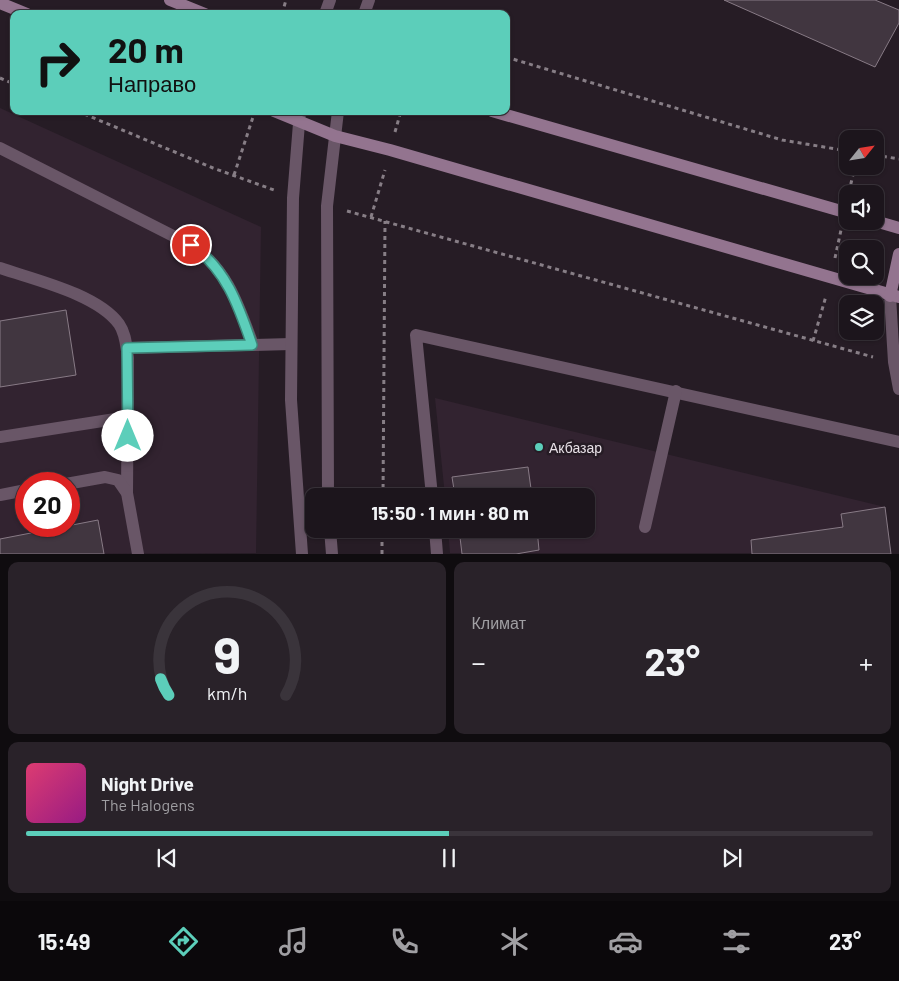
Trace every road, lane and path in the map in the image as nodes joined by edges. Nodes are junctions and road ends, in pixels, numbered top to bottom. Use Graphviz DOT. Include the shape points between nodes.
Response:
graph roads {
  1 [pos="170,0"];
  2 [pos="0,3"];
  3 [pos="17,10"];
  4 [pos="195,10"];
  5 [pos="510,59"];
  6 [pos="87,115"];
  7 [pos="254,115"];
  8 [pos="338,115"];
  9 [pos="506,115"];
  10 [pos="299,116"];
  11 [pos="335,136"];
  12 [pos="0,148"];
  13 [pos="839,150"];
  14 [pos="884,157"];
  15 [pos="899,160"];
  16 [pos="234,175"];
  17 [pos="292,198"];
  18 [pos="327,206"];
  19 [pos="839,209"];
  20 [pos="385,221"];
  21 [pos="884,224"];
  22 [pos="899,228"];
  23 [pos="899,254"];
  24 [pos="3,270"];
  25 [pos="895,297"];
  26 [pos="291,344"];
  27 [pos="252,345"];
  28 [pos="127,348"];
  29 [pos="894,362"];
  30 [pos="899,388"];
  31 [pos="676,391"];
  32 [pos="128,417"];
  33 [pos="0,437"];
  34 [pos="899,442"];
  35 [pos="80,481"];
  36 [pos="328,488"];
  37 [pos="383,488"];
  38 [pos="431,488"];
  39 [pos="15,492"];
  40 [pos="127,493"];
  41 [pos="0,495"];
  42 [pos="645,527"];
  43 [pos="331,538"];
  44 [pos="382,538"];
  45 [pos="436,538"];
  46 [pos="138,554"];
  47 [pos="302,554"];
  48 [pos="332,554"];
  49 [pos="382,554"];
  50 [pos="438,554"];
  1 -- 4 [label="main road"];
  2 -- 3 [label="main road"];
  5 -- 13 [label="path" via="782,140"];
  6 -- 16 [label="path"];
  7 -- 16 [label="path"];
  8 -- 11 [label="street"];
  9 -- 19 [label="main road"];
  10 -- 11 [label="main road"];
  10 -- 17 [label="street"];
  11 -- 18 [label="street"];
  11 -- 25 [label="main road"];
  12 -- 27 [label="street" via="205,254 229,287"];
  14 -- 15 [label="path"];
  16 -- 17 [label="path"];
  17 -- 26 [label="street"];
  18 -- 20 [label="path"];
  18 -- 36 [label="street"];
  20 -- 29 [label="path"];
  20 -- 37 [label="path"];
  21 -- 22 [label="main road"];
  23 -- 25 [label="main road"];
  24 -- 28 [label="street" via="86,298 119,324"];
  25 -- 29 [label="street"];
  26 -- 27 [label="street"];
  26 -- 47 [label="street" via="291,400"];
  27 -- 28 [label="street"];
  28 -- 32 [label="street"];
  29 -- 30 [label="street"];
  31 -- 34 [label="street"];
  31 -- 38 [label="street" via="416,335"];
  31 -- 42 [label="street"];
  32 -- 33 [label="street"];
  32 -- 40 [label="street"];
  35 -- 40 [label="street" via="105,477 118,480"];
  39 -- 41 [label="street"];
  40 -- 46 [label="street"];
  43 -- 48 [label="street"];
  44 -- 49 [label="path"];
  45 -- 50 [label="street"];
}
